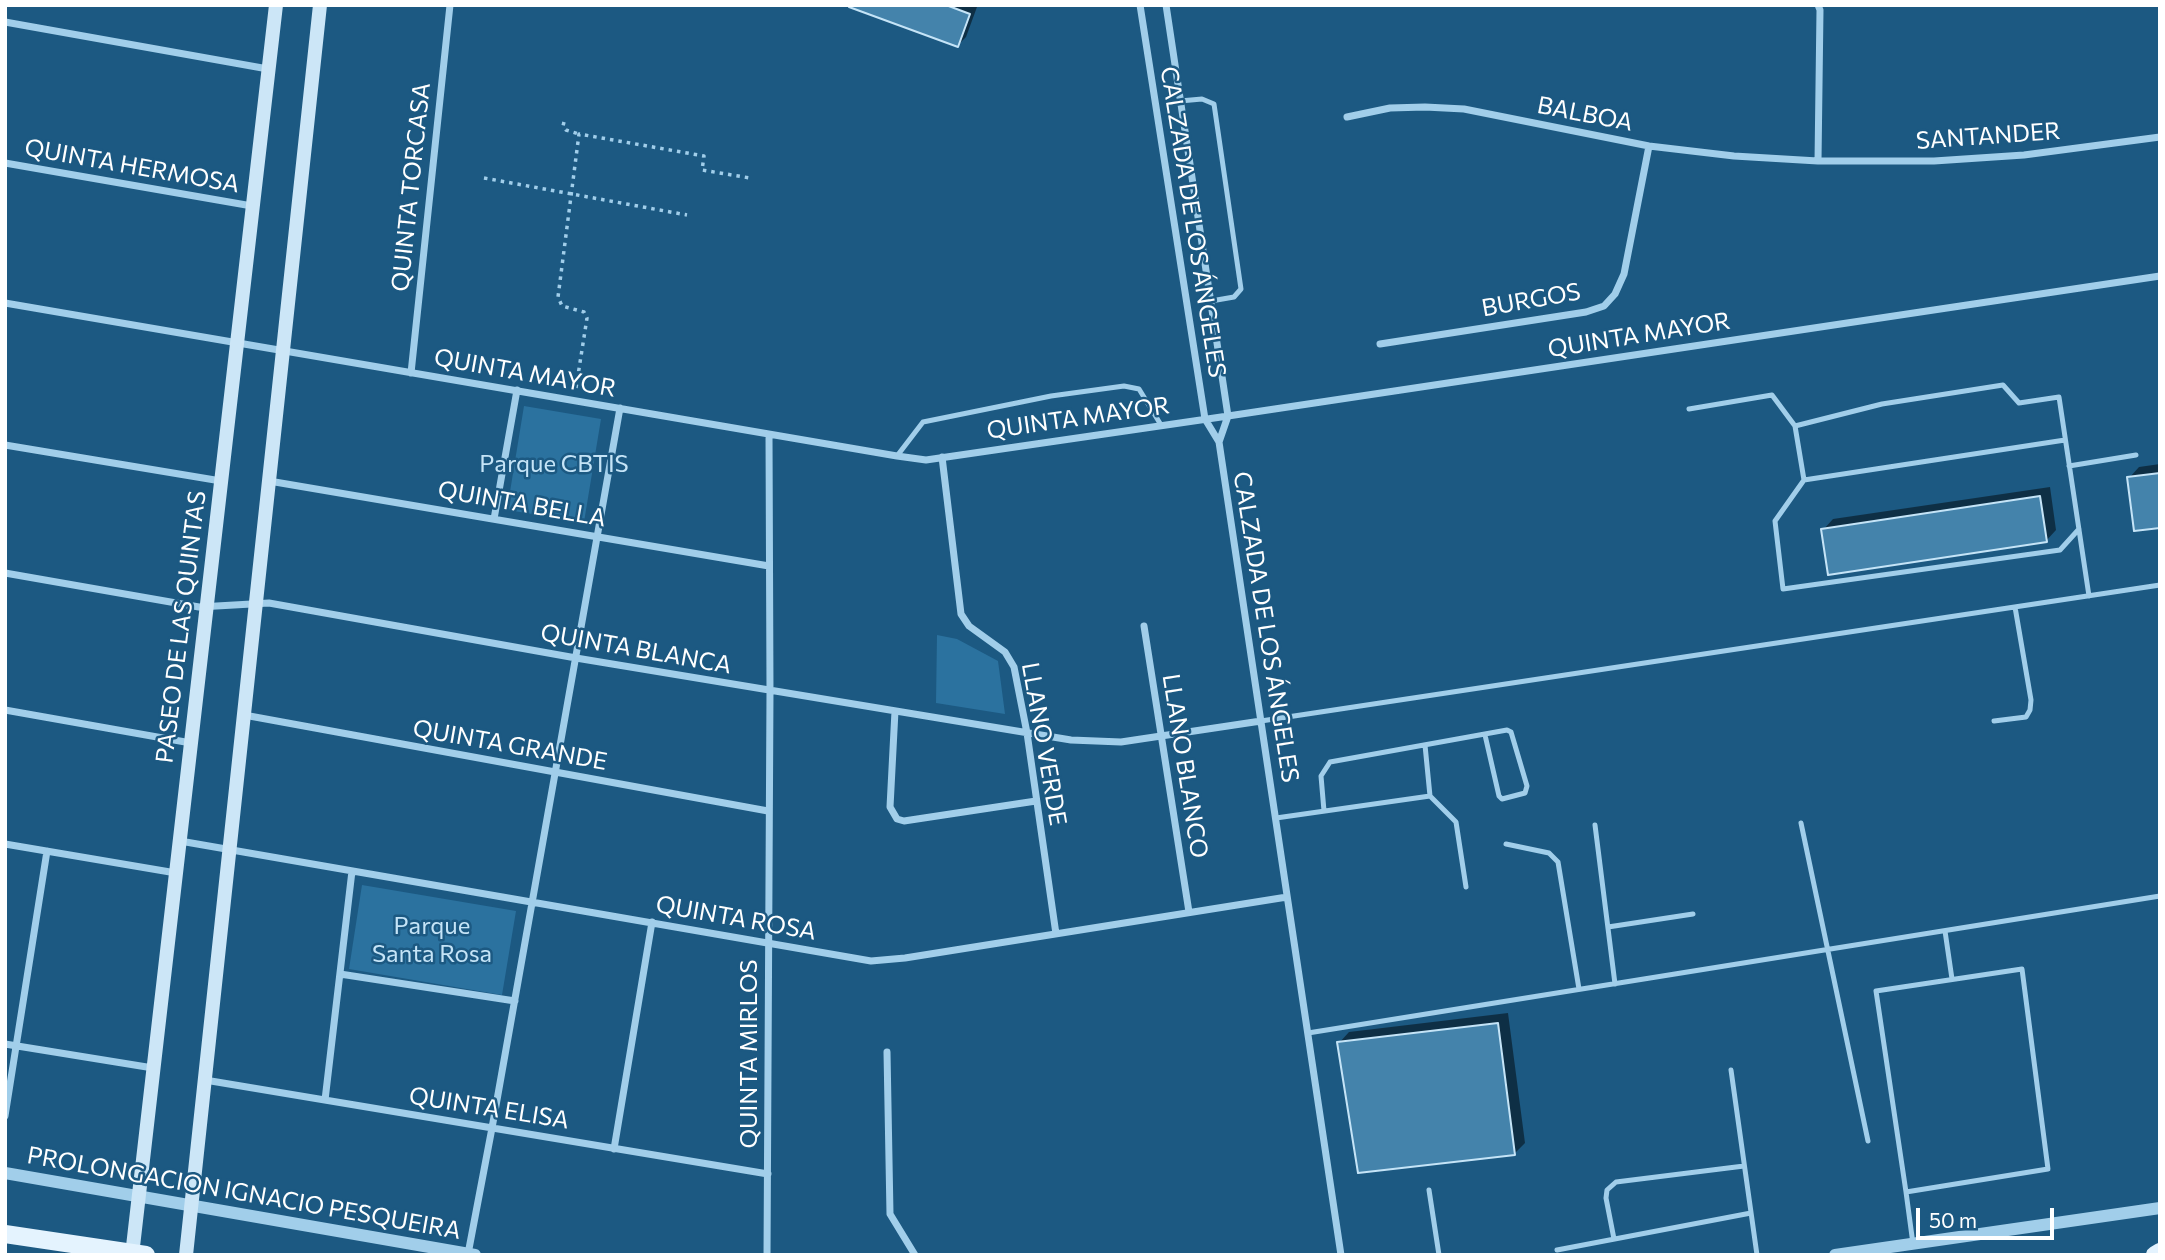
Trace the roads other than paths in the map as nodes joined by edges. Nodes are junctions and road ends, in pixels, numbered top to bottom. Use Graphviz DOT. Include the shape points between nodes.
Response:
graph roads {
  1 [pos="276,5"];
  2 [pos="320,5"];
  3 [pos="450,5"];
  4 [pos="1140,5"];
  5 [pos="1166,5"];
  6 [pos="1820,7"];
  7 [pos="5,22"];
  8 [pos="269,69"];
  9 [pos="1181,101"];
  10 [pos="1347,117"];
  11 [pos="2160,137"];
  12 [pos="1648,146"];
  13 [pos="1818,160"];
  14 [pos="5,163"];
  15 [pos="253,207"];
  16 [pos="2160,276"];
  17 [pos="1211,301"];
  18 [pos="5,303"];
  19 [pos="237,344"];
  20 [pos="1380,344"];
  21 [pos="283,351"];
  22 [pos="411,373"];
  23 [pos="517,390"];
  24 [pos="620,408"];
  25 [pos="1689,409"];
  26 [pos="1228,416"];
  27 [pos="1205,419"];
  28 [pos="1161,425"];
  29 [pos="1795,426"];
  30 [pos="769,434"];
  31 [pos="2065,440"];
  32 [pos="1219,442"];
  33 [pos="5,445"];
  34 [pos="2136,455"];
  35 [pos="897,456"];
  36 [pos="942,457"];
  37 [pos="2069,466"];
  38 [pos="1804,480"];
  39 [pos="221,481"];
  40 [pos="269,481"];
  41 [pos="494,519"];
  42 [pos="2079,528"];
  43 [pos="597,537"];
  44 [pos="769,566"];
  45 [pos="5,573"];
  46 [pos="2160,585"];
  47 [pos="2089,596"];
  48 [pos="256,604"];
  49 [pos="207,607"];
  50 [pos="2015,607"];
  51 [pos="1143,626"];
  52 [pos="576,658"];
  53 [pos="770,691"];
  54 [pos="5,710"];
  55 [pos="895,711"];
  56 [pos="244,715"];
  57 [pos="1261,721"];
  58 [pos="1994,721"];
  59 [pos="1027,733"];
  60 [pos="1485,735"];
  61 [pos="1161,736"];
  62 [pos="191,743"];
  63 [pos="1425,745"];
  64 [pos="555,773"];
  65 [pos="1430,796"];
  66 [pos="1036,802"];
  67 [pos="768,811"];
  68 [pos="1324,811"];
  69 [pos="1276,818"];
  70 [pos="1801,823"];
  71 [pos="1595,825"];
  72 [pos="180,841"];
  73 [pos="5,844"];
  74 [pos="1506,844"];
  75 [pos="230,849"];
  76 [pos="47,851"];
  77 [pos="352,871"];
  78 [pos="176,873"];
  79 [pos="1466,887"];
  80 [pos="1287,897"];
  81 [pos="2160,897"];
  82 [pos="533,902"];
  83 [pos="1189,912"];
  84 [pos="1693,914"];
  85 [pos="652,922"];
  86 [pos="1608,927"];
  87 [pos="1945,931"];
  88 [pos="1056,934"];
  89 [pos="768,942"];
  90 [pos="1828,950"];
  91 [pos="340,974"];
  92 [pos="1952,979"];
  93 [pos="1615,984"];
  94 [pos="1579,989"];
  95 [pos="515,1002"];
  96 [pos="1308,1033"];
  97 [pos="5,1044"];
  98 [pos="17,1046"];
  99 [pos="887,1052"];
  100 [pos="153,1068"];
  101 [pos="1731,1070"];
  102 [pos="205,1080"];
  103 [pos="325,1100"];
  104 [pos="5,1116"];
  105 [pos="492,1128"];
  106 [pos="1868,1141"];
  107 [pos="614,1149"];
  108 [pos="1744,1166"];
  109 [pos="5,1173"];
  110 [pos="768,1174"];
  111 [pos="1429,1190"];
  112 [pos="1906,1192"];
  113 [pos="138,1196"];
  114 [pos="191,1206"];
  115 [pos="2160,1208"];
  116 [pos="1751,1213"];
  117 [pos="5,1234"];
  118 [pos="1614,1239"];
  119 [pos="1913,1244"];
  120 [pos="1557,1250"];
  121 [pos="2160,1252"];
  122 [pos="137,1254"];
  123 [pos="472,1254"];
  124 [pos="186,1255"];
  125 [pos="767,1255"];
  126 [pos="915,1255"];
  127 [pos="1341,1255"];
  128 [pos="1439,1255"];
  129 [pos="1757,1255"];
  130 [pos="1835,1255"];
  131 [pos="2155,1255"];
  1 -- 8 [label="main road, PASEO DE LAS QUINTAS"];
  2 -- 21 [label="main road"];
  3 -- 22 [label="street, QUINTA TORCASA"];
  4 -- 27 [label="street, CALZADA DE LOS ÁNGELES"];
  5 -- 9 [label="street, CALZADA DE LOS ÁNGELES"];
  6 -- 13 [label="street"];
  7 -- 8 [label="street"];
  8 -- 15 [label="main road, PASEO DE LAS QUINTAS"];
  9 -- 17 [label="street, CALZADA DE LOS ÁNGELES"];
  9 -- 17 [label="lane" via="1202,99 1214,104 1241,289 1234,297"];
  10 -- 12 [label="street, BALBOA" via="1390,108 1464,109"];
  11 -- 13 [label="street, SANTANDER" via="2024,155 1934,161"];
  12 -- 13 [label="street, BALBOA"];
  12 -- 20 [label="street, BURGOS" via="1624,274 1604,306"];
  14 -- 15 [label="street, QUINTA HERMOSA"];
  15 -- 19 [label="main road, PASEO DE LAS QUINTAS"];
  16 -- 26 [label="street, QUINTA MAYOR"];
  17 -- 26 [label="street, CALZADA DE LOS ÁNGELES"];
  18 -- 19 [label="street, QUINTA MAYOR"];
  19 -- 21 [label="street, QUINTA MAYOR"];
  19 -- 39 [label="main road, PASEO DE LAS QUINTAS"];
  21 -- 22 [label="street, QUINTA MAYOR"];
  21 -- 40 [label="main road"];
  22 -- 23 [label="street, QUINTA MAYOR"];
  23 -- 24 [label="street, QUINTA MAYOR"];
  23 -- 41 [label="street"];
  24 -- 30 [label="street, QUINTA MAYOR"];
  24 -- 43 [label="street"];
  25 -- 29 [label="lane" via="1772,395"];
  26 -- 27 [label="street, QUINTA MAYOR"];
  26 -- 32 [label="street, CALZADA DE LOS ÁNGELES"];
  27 -- 28 [label="street, QUINTA MAYOR"];
  27 -- 32 [label="street, CALZADA DE LOS ÁNGELES"];
  28 -- 35 [label="lane" via="1139,388 1124,386 922,422"];
  28 -- 36 [label="street, QUINTA MAYOR"];
  29 -- 31 [label="lane" via="1882,404 2003,385 2019,403 2059,397"];
  29 -- 38 [label="lane"];
  30 -- 35 [label="street, QUINTA MAYOR"];
  30 -- 44 [label="street, QUINTA MIRLOS"];
  31 -- 37 [label="lane"];
  31 -- 38 [label="lane"];
  32 -- 57 [label="street, CALZADA DE LOS ÁNGELES"];
  33 -- 39 [label="street"];
  34 -- 37 [label="lane"];
  35 -- 36 [label="street, QUINTA MAYOR"];
  36 -- 59 [label="street, LLANO VERDE" via="961,614 1010,659"];
  37 -- 42 [label="lane"];
  38 -- 42 [label="lane" via="1774,522 1783,589 2060,550"];
  39 -- 49 [label="main road, PASEO DE LAS QUINTAS"];
  40 -- 41 [label="street, QUINTA BELLA"];
  40 -- 48 [label="main road"];
  41 -- 43 [label="street, QUINTA BELLA"];
  42 -- 47 [label="lane"];
  43 -- 44 [label="street, QUINTA BELLA"];
  43 -- 52 [label="street"];
  44 -- 53 [label="street, QUINTA MIRLOS"];
  45 -- 49 [label="street, QUINTA BLANCA"];
  46 -- 47 [label="lane"];
  47 -- 50 [label="lane"];
  48 -- 49 [label="street, QUINTA BLANCA"];
  48 -- 52 [label="street, QUINTA BLANCA"];
  48 -- 56 [label="main road"];
  49 -- 62 [label="main road, PASEO DE LAS QUINTAS"];
  50 -- 57 [label="lane"];
  50 -- 58 [label="lane" via="2030,710 2026,717"];
  51 -- 61 [label="street, LLANO BLANCO"];
  52 -- 53 [label="street, QUINTA BLANCA"];
  52 -- 64 [label="street"];
  53 -- 55 [label="street, QUINTA BLANCA"];
  53 -- 67 [label="street, QUINTA MIRLOS"];
  54 -- 62 [label="street"];
  55 -- 59 [label="street, QUINTA BLANCA"];
  55 -- 66 [label="street" via="890,807 897,819"];
  56 -- 64 [label="street, QUINTA GRANDE"];
  56 -- 75 [label="main road"];
  57 -- 61 [label="street, QUINTA BLANCA"];
  57 -- 69 [label="street, CALZADA DE LOS ÁNGELES"];
  59 -- 61 [label="street, QUINTA BLANCA" via="1093,742"];
  59 -- 66 [label="street, LLANO VERDE"];
  60 -- 60 [label="lane" via="1511,732 1527,786 1525,793 1499,796"];
  60 -- 63 [label="lane"];
  61 -- 83 [label="street, LLANO BLANCO"];
  62 -- 72 [label="main road, PASEO DE LAS QUINTAS"];
  63 -- 65 [label="lane"];
  63 -- 68 [label="lane" via="1330,762 1321,776"];
  64 -- 67 [label="street, QUINTA GRANDE"];
  64 -- 82 [label="street"];
  65 -- 68 [label="lane"];
  65 -- 79 [label="lane" via="1456,822"];
  66 -- 88 [label="street, LLANO VERDE"];
  67 -- 89 [label="street, QUINTA MIRLOS"];
  68 -- 69 [label="lane"];
  69 -- 80 [label="street, CALZADA DE LOS ÁNGELES"];
  70 -- 90 [label="lane"];
  71 -- 86 [label="lane"];
  72 -- 75 [label="street, QUINTA ROSA"];
  72 -- 78 [label="main road, PASEO DE LAS QUINTAS"];
  73 -- 76 [label="street"];
  74 -- 94 [label="lane" via="1549,853 1558,862"];
  75 -- 77 [label="street, QUINTA ROSA"];
  75 -- 102 [label="main road"];
  76 -- 78 [label="street"];
  76 -- 98 [label="street"];
  77 -- 82 [label="street, QUINTA ROSA"];
  77 -- 91 [label="street"];
  78 -- 100 [label="main road, PASEO DE LAS QUINTAS"];
  80 -- 83 [label="street, QUINTA ROSA"];
  80 -- 96 [label="street, CALZADA DE LOS ÁNGELES"];
  81 -- 87 [label="lane"];
  82 -- 85 [label="street, QUINTA ROSA"];
  82 -- 95 [label="street"];
  83 -- 88 [label="street, QUINTA ROSA"];
  84 -- 86 [label="lane"];
  85 -- 89 [label="street, QUINTA ROSA"];
  85 -- 107 [label="street"];
  86 -- 93 [label="lane"];
  87 -- 90 [label="lane"];
  87 -- 92 [label="lane"];
  88 -- 89 [label="street, QUINTA ROSA" via="885,961 856,960"];
  89 -- 110 [label="street, QUINTA MIRLOS"];
  90 -- 93 [label="lane"];
  90 -- 106 [label="lane"];
  91 -- 95 [label="street"];
  91 -- 103 [label="street"];
  92 -- 112 [label="lane" via="1877,991"];
  92 -- 112 [label="lane" via="2022,969 2048,1169"];
  93 -- 94 [label="lane"];
  94 -- 96 [label="lane"];
  95 -- 105 [label="street"];
  96 -- 127 [label="street, CALZADA DE LOS ÁNGELES"];
  97 -- 98 [label="street"];
  98 -- 100 [label="street"];
  98 -- 104 [label="street"];
  99 -- 126 [label="street" via="890,1214"];
  100 -- 113 [label="main road, PASEO DE LAS QUINTAS"];
  101 -- 108 [label="lane"];
  102 -- 103 [label="street, QUINTA ELISA"];
  102 -- 114 [label="main road"];
  103 -- 105 [label="street, QUINTA ELISA"];
  105 -- 107 [label="street, QUINTA ELISA"];
  105 -- 123 [label="street"];
  107 -- 110 [label="street, QUINTA ELISA"];
  108 -- 116 [label="lane"];
  108 -- 118 [label="lane" via="1616,1182 1606,1198"];
  109 -- 113 [label="street, PROLONGACION IGNACIO PESQUEIRA"];
  110 -- 125 [label="street, QUINTA MIRLOS"];
  111 -- 128 [label="lane"];
  112 -- 119 [label="lane"];
  113 -- 114 [label="street, PROLONGACION IGNACIO PESQUEIRA"];
  113 -- 122 [label="main road, PASEO DE LAS QUINTAS"];
  114 -- 123 [label="street, PROLONGACION IGNACIO PESQUEIRA"];
  114 -- 124 [label="main road"];
  115 -- 119 [label="street"];
  116 -- 118 [label="lane"];
  116 -- 129 [label="lane"];
  117 -- 122 [label="main road"];
  118 -- 120 [label="lane"];
  119 -- 130 [label="street"];
  121 -- 131 [label="main road"];
}
